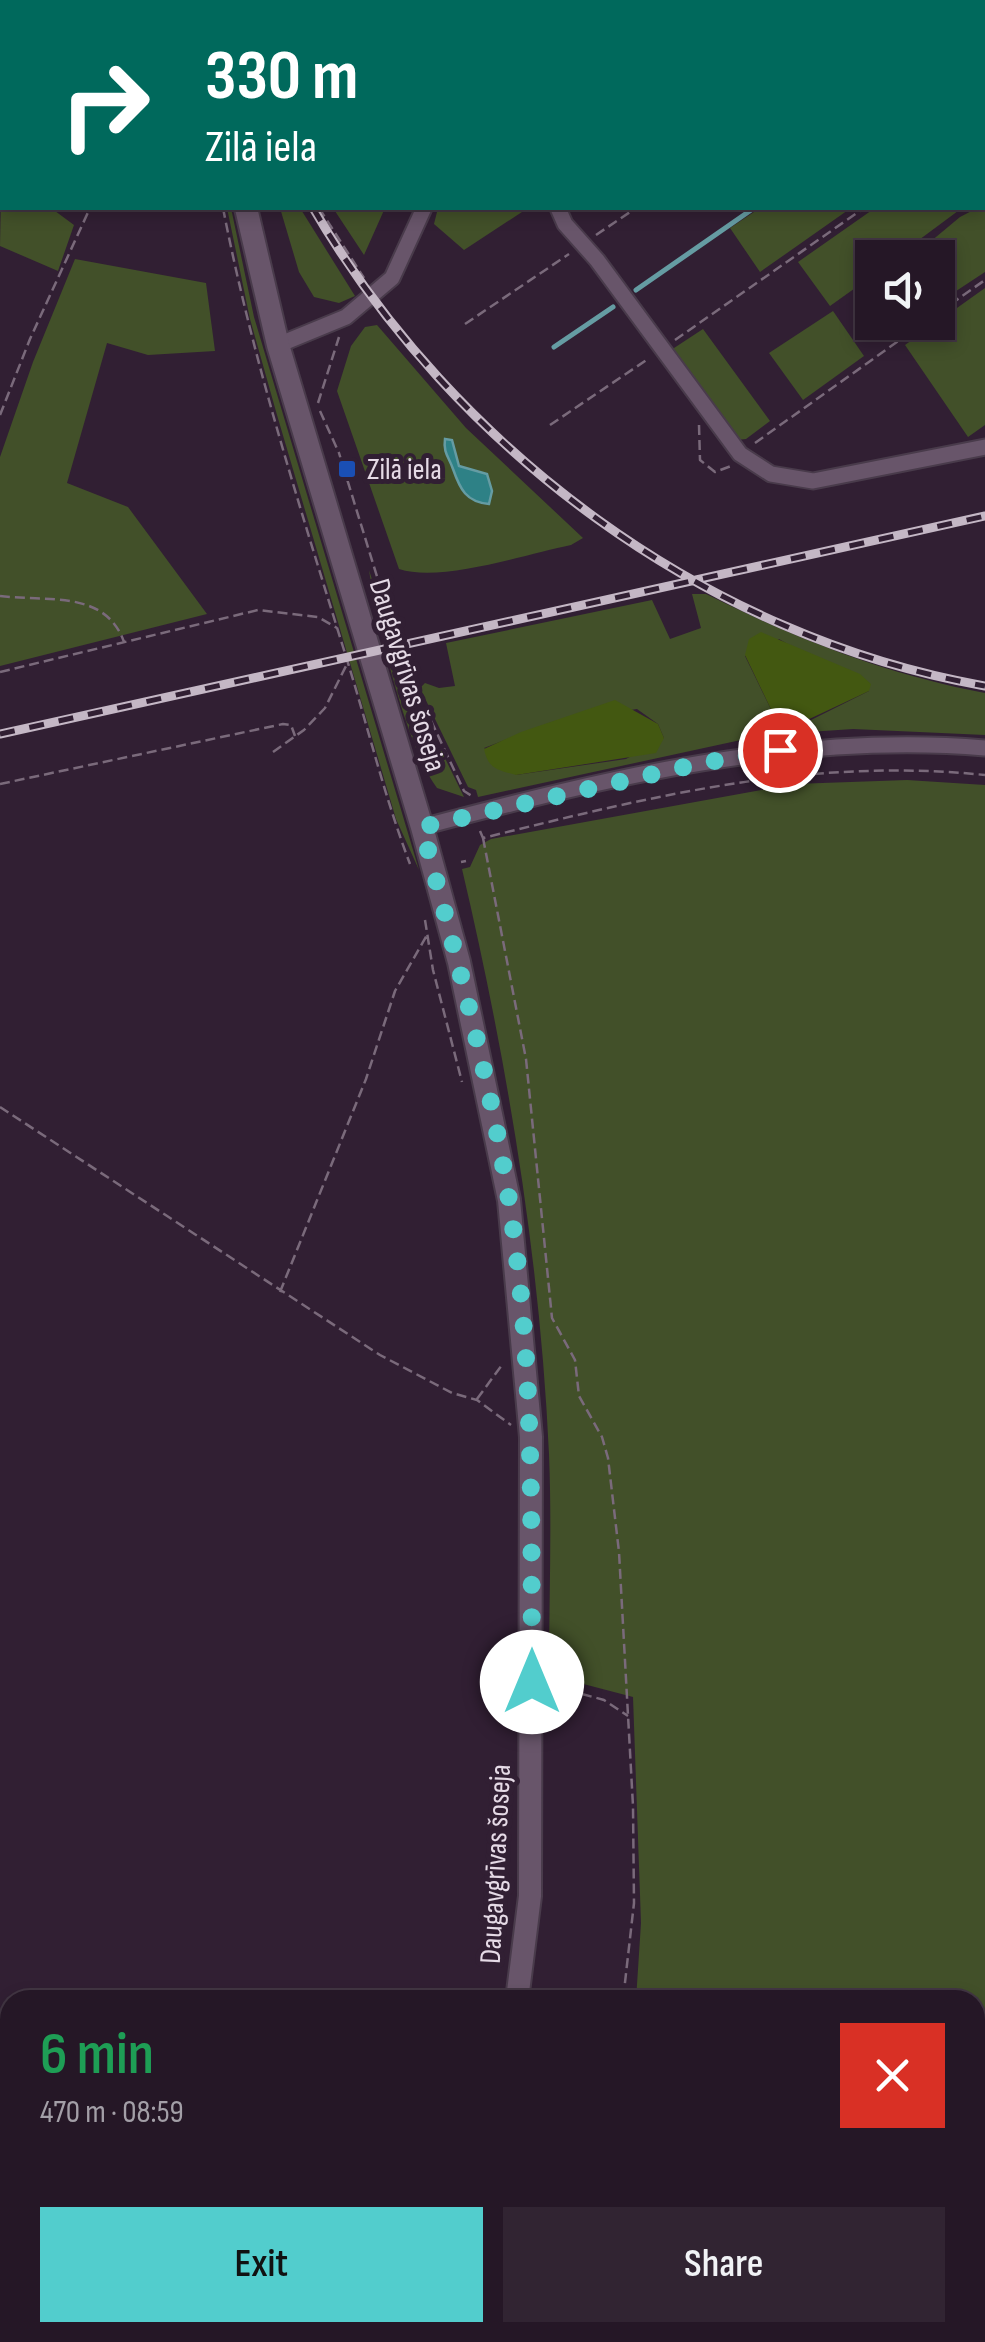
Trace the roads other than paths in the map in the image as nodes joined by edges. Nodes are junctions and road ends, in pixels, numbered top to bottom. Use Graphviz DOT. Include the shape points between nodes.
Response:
graph roads {
  1 [pos="246,210"];
  2 [pos="423,210"];
  3 [pos="559,210"];
  4 [pos="278,345"];
  5 [pos="985,447"];
  6 [pos="985,748"];
  7 [pos="422,827"];
  8 [pos="518,1990"];
  1 -- 4 [label="main road, Daugavgrīvas šoseja"];
  2 -- 4 [label="street" via="392,278 346,317"];
  3 -- 5 [label="street" via="740,454 771,474 813,481"];
  4 -- 7 [label="main road, Daugavgrīvas šoseja"];
  6 -- 7 [label="street" via="862,744 740,756"];
  7 -- 8 [label="main road, Daugavgrīvas šoseja" via="499,1144 525,1346 531,1437 530,1896"];
}
